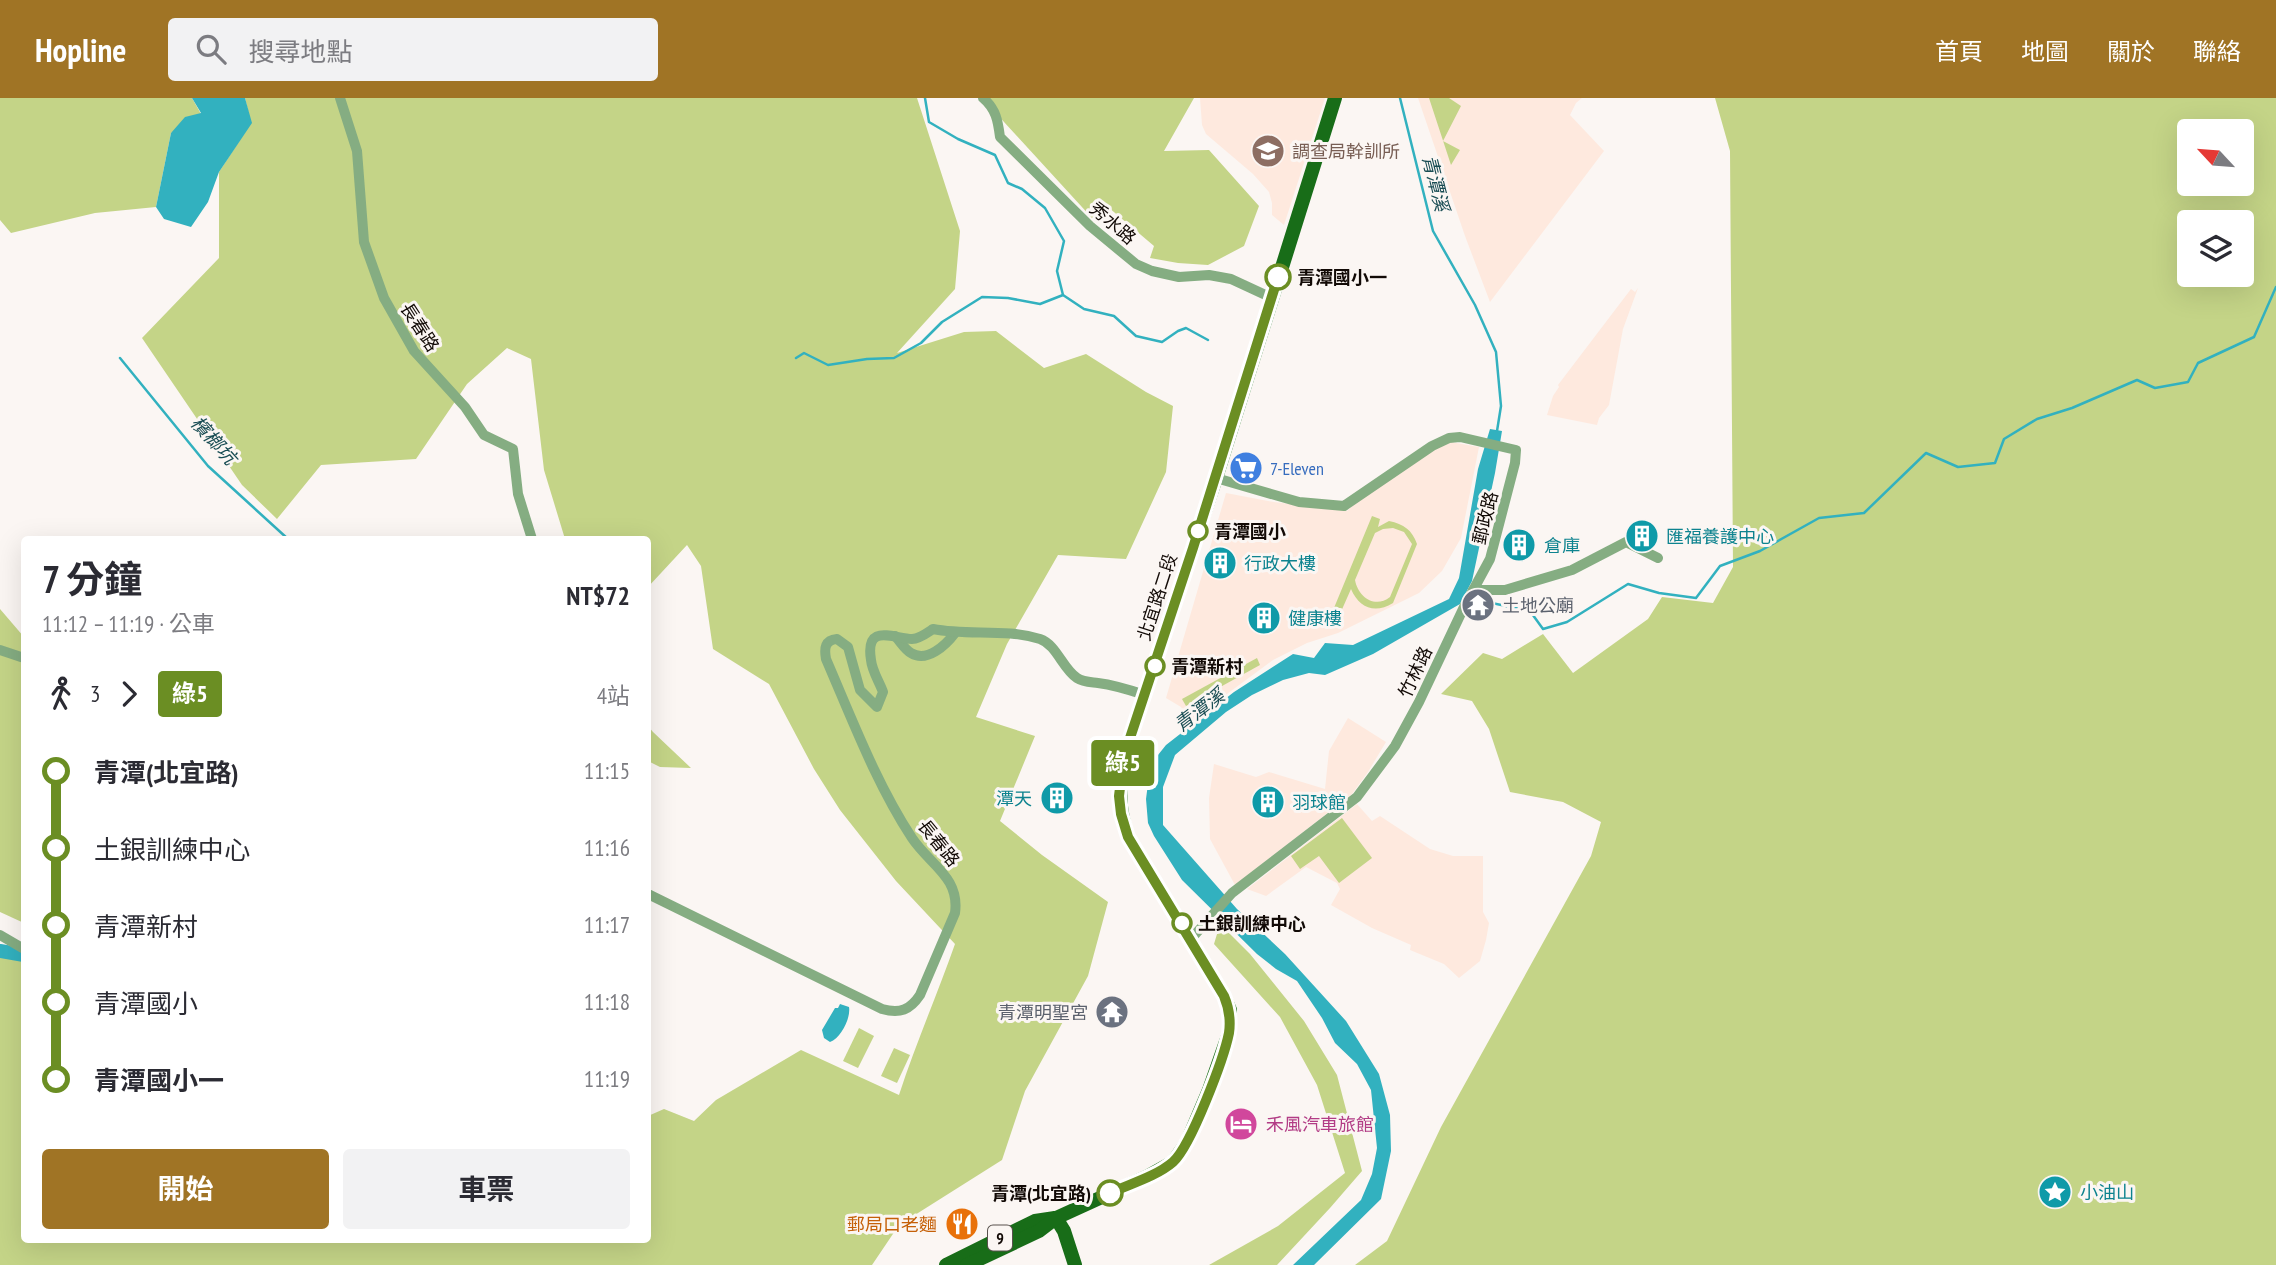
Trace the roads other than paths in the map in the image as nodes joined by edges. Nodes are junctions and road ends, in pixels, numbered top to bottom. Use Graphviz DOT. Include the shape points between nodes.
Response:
graph roads {
  1 [pos="340,98"];
  2 [pos="983,98"];
  3 [pos="1335,98"];
  4 [pos="1272,298"];
  5 [pos="1216,478"];
  6 [pos="530,536"];
  7 [pos="1658,558"];
  8 [pos="1473,590"];
  9 [pos="955,633"];
  10 [pos="895,635"];
  11 [pos="0,650"];
  12 [pos="21,657"];
  13 [pos="1145,695"];
  14 [pos="651,895"];
  15 [pos="0,935"];
  16 [pos="1191,939"];
  17 [pos="21,946"];
  18 [pos="1056,1218"];
  19 [pos="946,1265"];
  20 [pos="967,1265"];
  21 [pos="1075,1265"];
  1 -- 6 [label="street, 長春路" via="357,151 364,242 384,298 414,351 484,435 513,449"];
  2 -- 4 [label="street, 秀水路" via="997,116 1000,137 1090,226 1136,264 1179,277 1231,279"];
  3 -- 4 [label="main road, 北宜路二段 / 9"];
  4 -- 5 [label="main road, 北宜路二段 / 9"];
  5 -- 8 [label="street, 郵政路" via="1299,502 1344,506 1449,438 1516,450 1490,559"];
  5 -- 13 [label="main road, 北宜路二段 / 9"];
  7 -- 8 [label="street" via="1626,542 1572,570 1505,590"];
  8 -- 16 [label="street, 竹林路" via="1419,702 1371,781 1357,797 1232,893"];
  9 -- 10 [label="street, 長春路" via="933,629 915,639"];
  9 -- 10 [label="street" via="946,645 925,656 912,654"];
  9 -- 13 [label="street, 長春路" via="1020,633 1045,641 1080,680"];
  10 -- 14 [label="street, 長春路" via="876,636 872,642 870,658 883,692 877,707 860,690 848,647 837,639 827,643 825,650 898,815 953,885 957,899 942,948 913,1005 905,1011 882,1009"];
  11 -- 12 [label="street"];
  13 -- 16 [label="main road, 北宜路二段 / 9" via="1124,756 1121,814 1128,837"];
  15 -- 17 [label="street"];
  16 -- 18 [label="main road, 北宜路二段 / 9" via="1230,1010 1229,1033 1188,1142 1167,1166"];
  18 -- 19 [label="main road, 9" via="1035,1221"];
  18 -- 20 [label="main road, 9" via="1039,1231"];
  18 -- 21 [label="main road"];
}
